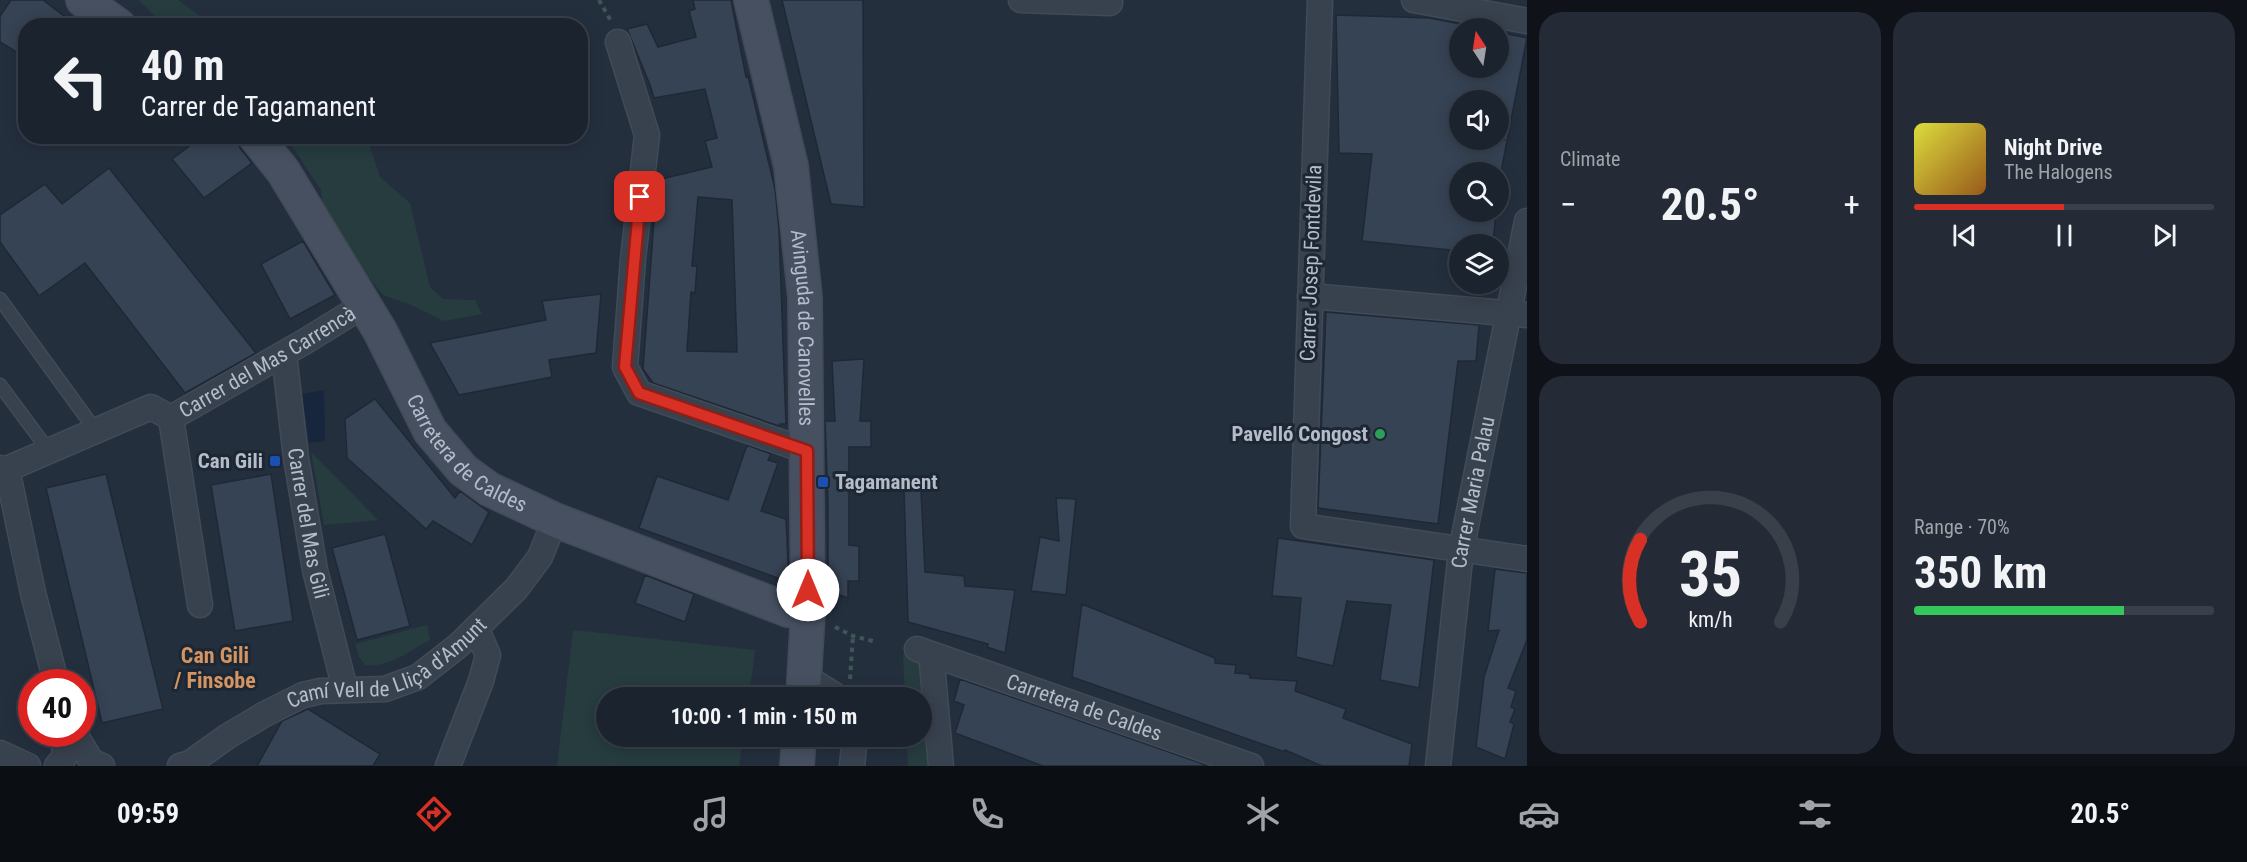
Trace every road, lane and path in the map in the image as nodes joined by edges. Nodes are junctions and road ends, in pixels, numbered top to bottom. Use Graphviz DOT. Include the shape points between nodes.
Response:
graph roads {
  1 [pos="83,0"];
  2 [pos="751,0"];
  3 [pos="1022,0"];
  4 [pos="1110,0"];
  5 [pos="1320,0"];
  6 [pos="1414,0"];
  7 [pos="108,18"];
  8 [pos="1527,21"];
  9 [pos="618,42"];
  10 [pos="261,144"];
  11 [pos="1527,221"];
  12 [pos="1310,296"];
  13 [pos="0,299"];
  14 [pos="363,305"];
  15 [pos="1517,313"];
  16 [pos="284,354"];
  17 [pos="0,385"];
  18 [pos="171,418"];
  19 [pos="96,431"];
  20 [pos="49,451"];
  21 [pos="807,451"];
  22 [pos="3,469"];
  23 [pos="555,520"];
  24 [pos="1461,551"];
  25 [pos="1527,559"];
  26 [pos="200,605"];
  27 [pos="820,619"];
  28 [pos="476,628"];
  29 [pos="853,636"];
  30 [pos="873,641"];
  31 [pos="53,669"];
  32 [pos="804,687"];
  33 [pos="845,687"];
  34 [pos="345,689"];
  35 [pos="64,747"];
  36 [pos="82,747"];
  37 [pos="799,747"];
  38 [pos="854,747"];
  39 [pos="0,753"];
  40 [pos="28,766"];
  41 [pos="57,766"];
  42 [pos="102,766"];
  43 [pos="180,766"];
  44 [pos="448,766"];
  45 [pos="797,766"];
  46 [pos="852,766"];
  47 [pos="941,766"];
  48 [pos="1251,766"];
  49 [pos="1438,766"];
  1 -- 7 [label="street"];
  2 -- 21 [label="street, Avinguda de Canovelles" via="791,166 805,297"];
  3 -- 4 [label="street"];
  5 -- 12 [label="street, Carrer Josep Fontdevila"];
  6 -- 8 [label="street"];
  9 -- 21 [label="street" via="647,135 625,367 639,393"];
  10 -- 14 [label="street, Carretera de Caldes" via="283,171"];
  11 -- 15 [label="street, Carrer Maria Palau"];
  12 -- 15 [label="street"];
  12 -- 24 [label="street, Carrer Josep Fontdevila" via="1303,526"];
  13 -- 19 [label="lane"];
  14 -- 16 [label="street, Carrer del Mas Carrencà"];
  14 -- 23 [label="street, Carretera de Caldes" via="430,432 463,470 489,489"];
  15 -- 24 [label="street, Carrer Maria Palau"];
  16 -- 18 [label="street, Carrer del Mas Carrencà"];
  16 -- 34 [label="street, Carrer del Mas Gili" via="315,570"];
  17 -- 20 [label="lane"];
  18 -- 19 [label="street, Carrer del Mas Carrencà" via="151,407"];
  18 -- 26 [label="street"];
  19 -- 20 [label="street, Carrer del Mas Carrencà"];
  20 -- 22 [label="street, Carrer del Mas Carrencà"];
  21 -- 27 [label="street, Avinguda de Canovelles"];
  22 -- 31 [label="street"];
  23 -- 27 [label="street, Carretera de Caldes"];
  23 -- 28 [label="street, Camí Vell de Lliçà d'Amunt" via="540,557 516,589"];
  24 -- 25 [label="street"];
  24 -- 49 [label="street, Carrer Maria Palau"];
  27 -- 29 [label="path"];
  27 -- 32 [label="street, Avinguda de Canovelles"];
  28 -- 34 [label="street, Camí Vell de Lliçà d'Amunt" via="418,676 386,688"];
  28 -- 44 [label="street" via="488,656"];
  29 -- 30 [label="path"];
  29 -- 33 [label="path"];
  34 -- 43 [label="street, Camí Vell de Lliçà d'Amunt" via="321,691 294,700"];
  35 -- 41 [label="street" via="64,758"];
  36 -- 42 [label="street" via="90,760"];
  37 -- 45 [label="street"];
  38 -- 46 [label="street"];
  39 -- 40 [label="street"];
  47 -- 48 [label="street, Carretera de Caldes" via="925,656"];
}
